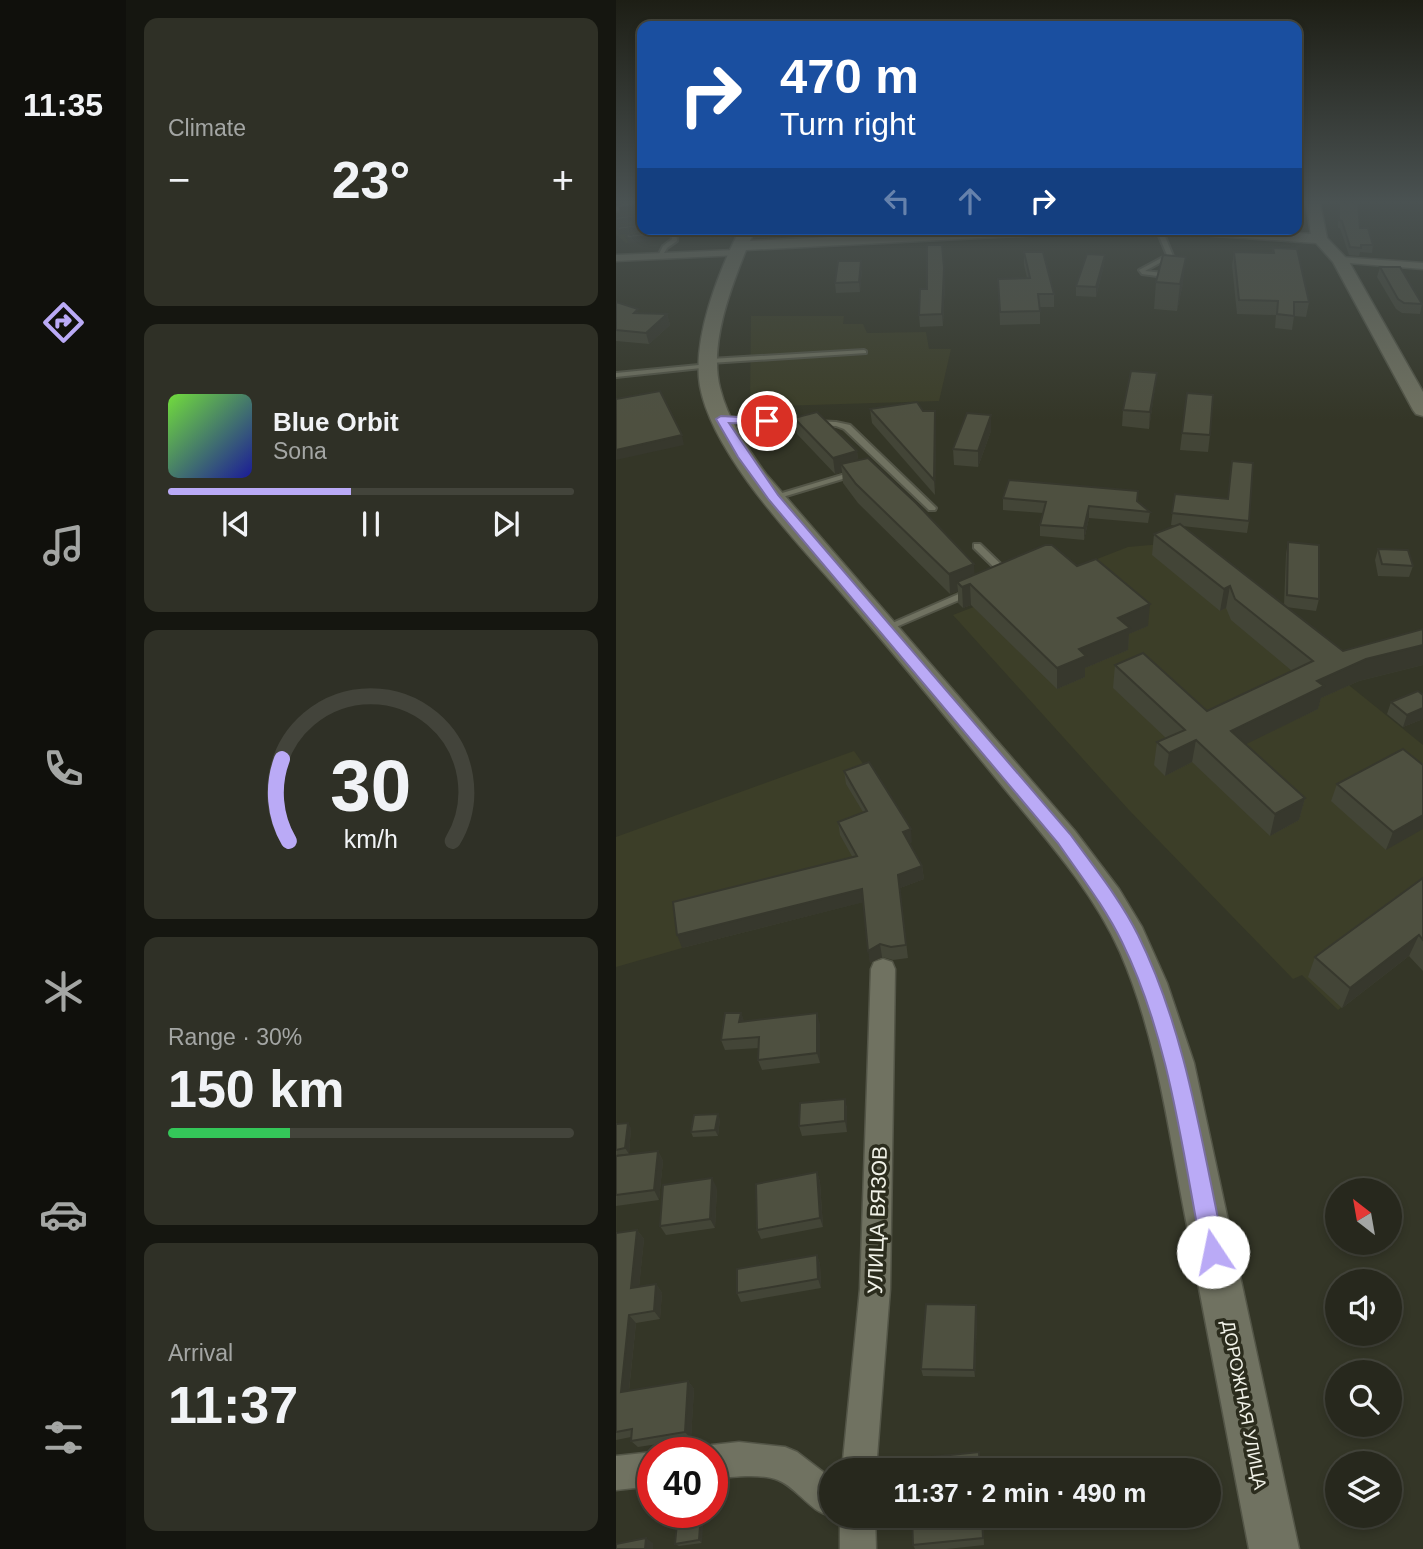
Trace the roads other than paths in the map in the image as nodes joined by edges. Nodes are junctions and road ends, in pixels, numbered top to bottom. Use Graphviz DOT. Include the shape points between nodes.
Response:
graph roads {
  1 [pos="729,275"];
  2 [pos="1349,275"];
  3 [pos="864,352"];
  4 [pos="710,363"];
  5 [pos="616,375"];
  6 [pos="1417,387"];
  7 [pos="1423,410"];
  8 [pos="721,419"];
  9 [pos="888,465"];
  10 [pos="875,468"];
  11 [pos="862,472"];
  12 [pos="773,497"];
  13 [pos="932,508"];
  14 [pos="977,547"];
  15 [pos="996,581"];
  16 [pos="984,587"];
  17 [pos="886,628"];
  18 [pos="883,969"];
  19 [pos="860,1458"];
  20 [pos="728,1461"];
  21 [pos="637,1471"];
  22 [pos="616,1473"];
  23 [pos="819,1490"];
  24 [pos="1274,1549"];
  1 -- 4 [label="street, ДОРОЖНАЯ УЛИЦА"];
  2 -- 6 [label="street"];
  3 -- 4 [label="lane"];
  4 -- 5 [label="lane"];
  4 -- 8 [label="street, ДОРОЖНАЯ УЛИЦА" via="710,386"];
  6 -- 7 [label="street"];
  8 -- 9 [label="lane" via="841,425"];
  8 -- 12 [label="street, ДОРОЖНАЯ УЛИЦА"];
  9 -- 10 [label="lane"];
  9 -- 13 [label="lane"];
  11 -- 12 [label="lane"];
  12 -- 17 [label="street, ДОРОЖНАЯ УЛИЦА"];
  14 -- 15 [label="lane" via="1008,576"];
  16 -- 17 [label="lane"];
  17 -- 24 [label="street, ДОРОЖНАЯ УЛИЦА" via="1064,839 1098,885 1140,961 1175,1063"];
  18 -- 19 [label="street, УЛИЦА ВЯЗОВ" via="875,1289"];
  20 -- 23 [label="street" via="785,1464"];
  21 -- 22 [label="street"];
}
